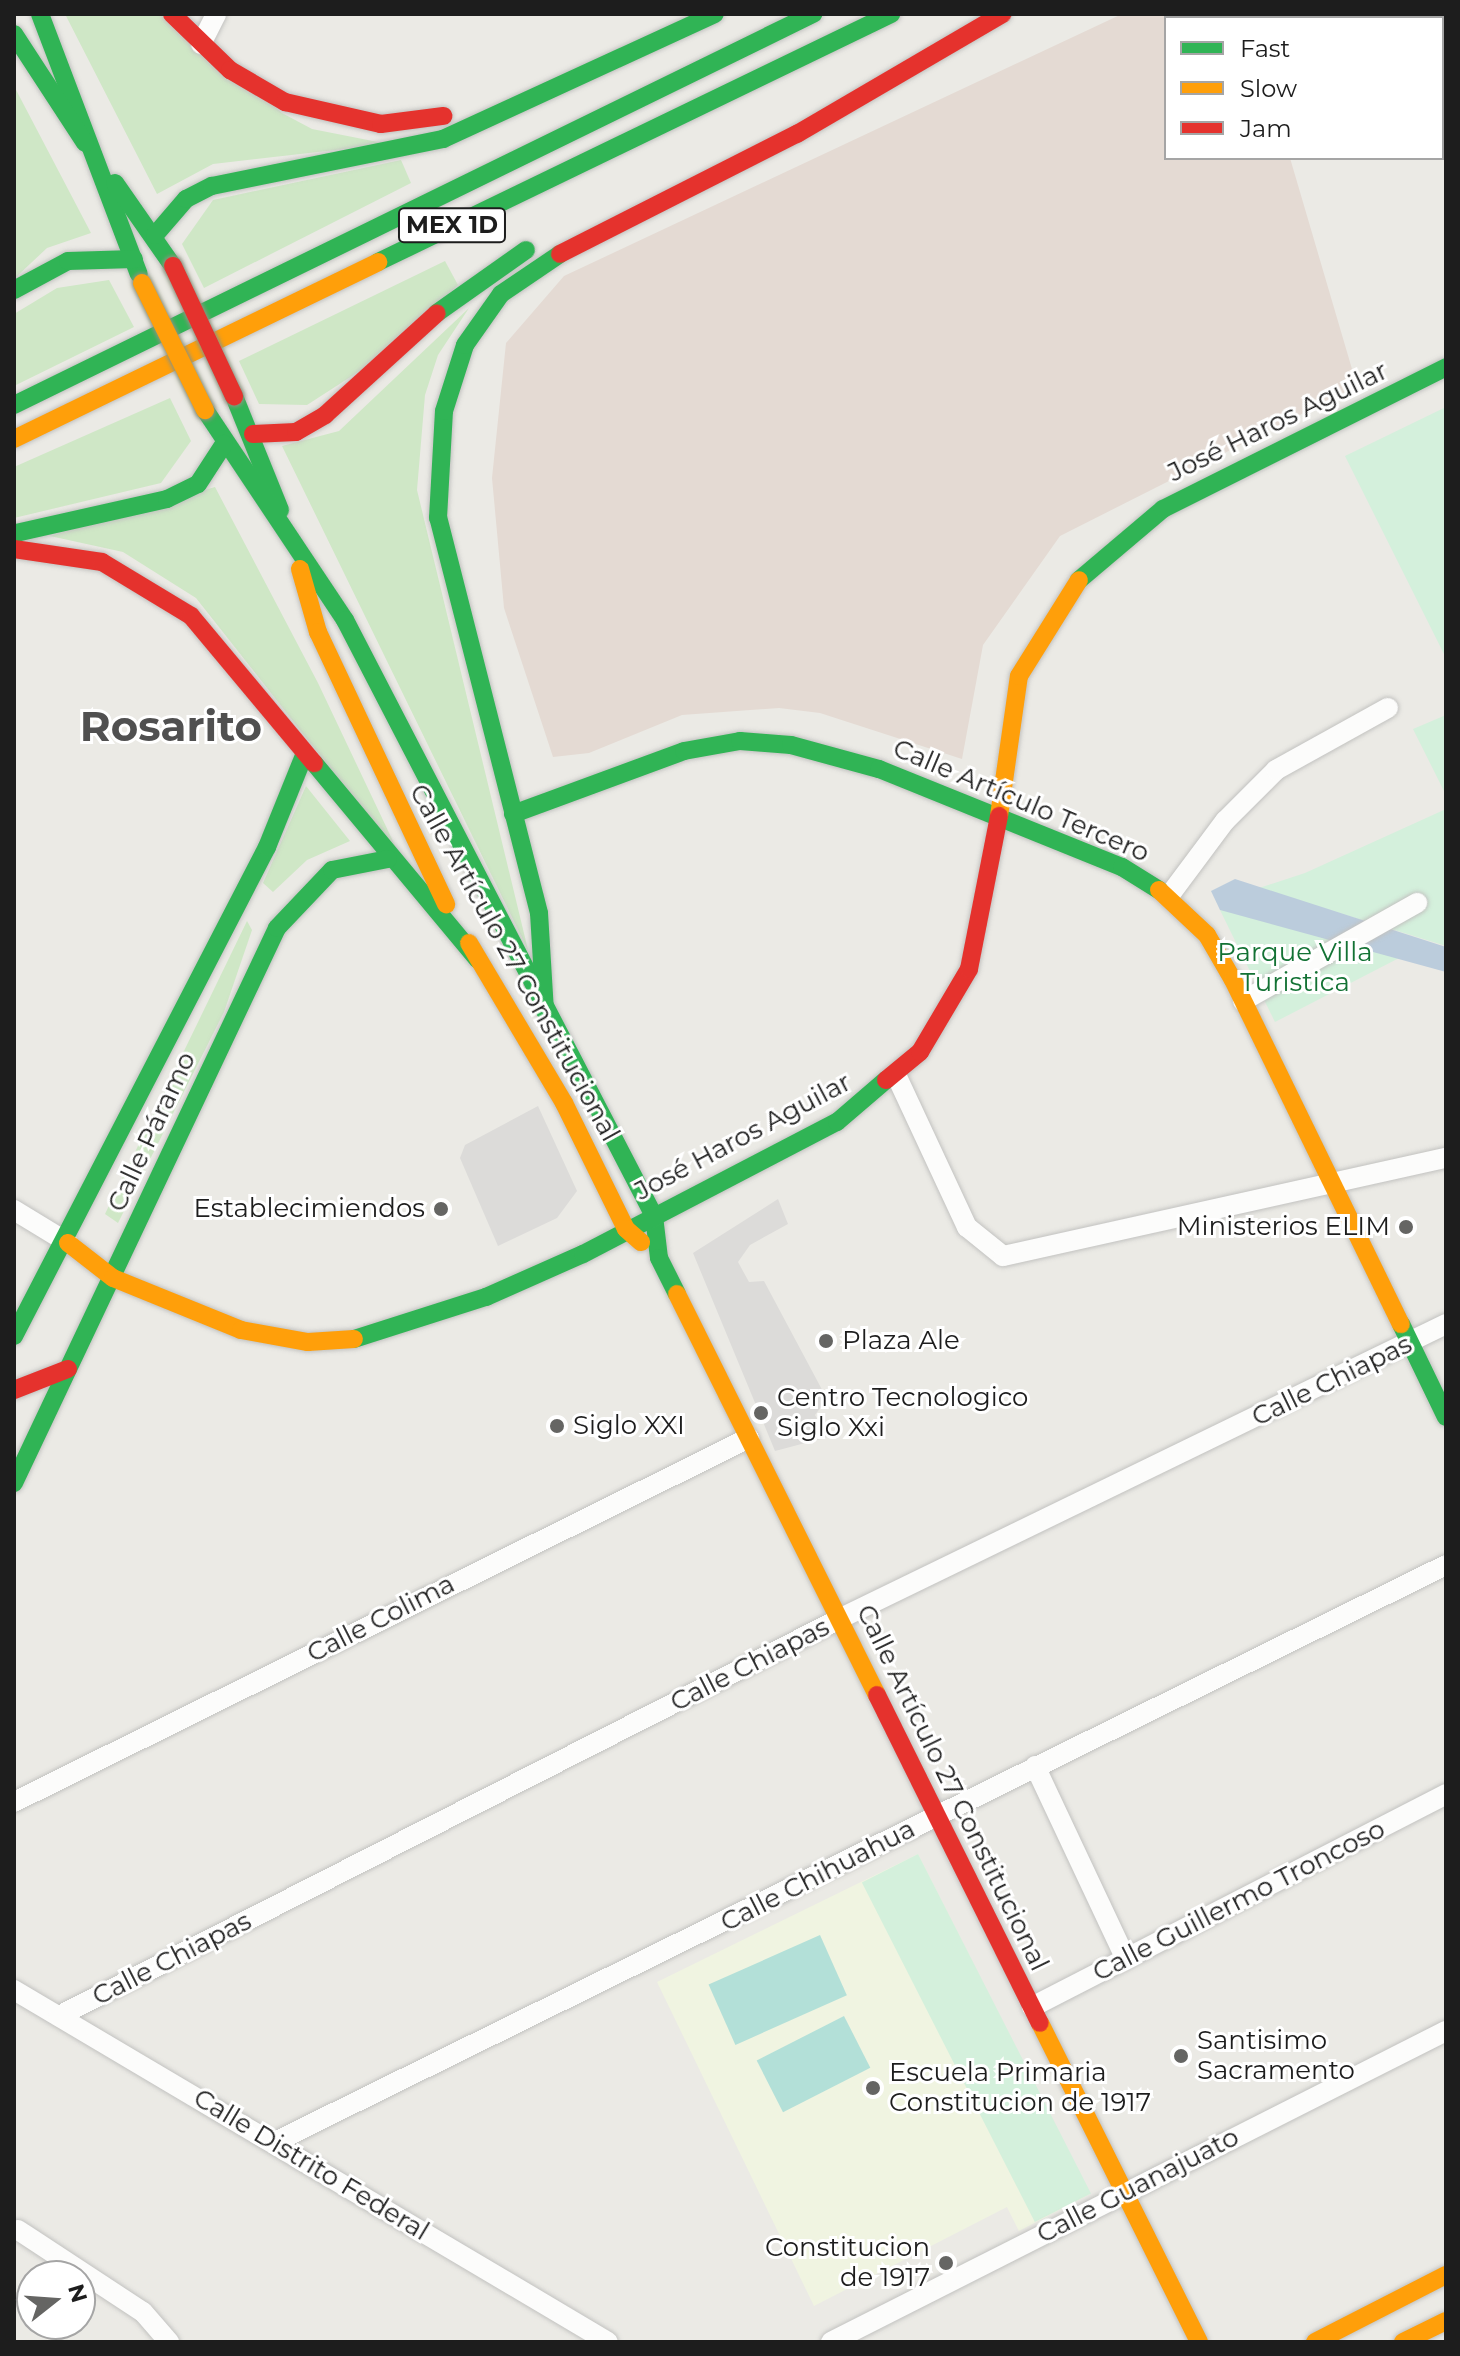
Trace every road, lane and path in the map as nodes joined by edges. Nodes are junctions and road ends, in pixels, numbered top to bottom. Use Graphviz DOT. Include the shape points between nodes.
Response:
graph roads {
  1 [pos="40,14"];
  2 [pos="172,14"];
  3 [pos="216,14"];
  4 [pos="715,14"];
  5 [pos="813,14"];
  6 [pos="891,14"];
  7 [pos="1002,14"];
  8 [pos="651,19"];
  9 [pos="14,34"];
  10 [pos="201,44"];
  11 [pos="100,163"];
  12 [pos="155,235"];
  13 [pos="134,259"];
  14 [pos="14,290"];
  15 [pos="1446,367"];
  16 [pos="14,405"];
  17 [pos="253,434"];
  18 [pos="14,439"];
  19 [pos="224,444"];
  20 [pos="14,533"];
  21 [pos="293,545"];
  22 [pos="14,549"];
  23 [pos="1388,708"];
  24 [pos="305,753"];
  25 [pos="513,814"];
  26 [pos="996,821"];
  27 [pos="388,859"];
  28 [pos="1169,896"];
  29 [pos="1417,903"];
  30 [pos="478,960"];
  31 [pos="1243,1001"];
  32 [pos="545,1011"];
  33 [pos="897,1077"];
  34 [pos="1446,1158"];
  35 [pos="1332,1187"];
  36 [pos="14,1210"];
  37 [pos="654,1216"];
  38 [pos="626,1229"];
  39 [pos="68,1243"];
  40 [pos="659,1258"];
  41 [pos="113,1278"];
  42 [pos="1446,1324"];
  43 [pos="14,1336"];
  44 [pos="1409,1344"];
  45 [pos="68,1369"];
  46 [pos="14,1390"];
  47 [pos="1446,1417"];
  48 [pos="749,1438"];
  49 [pos="14,1483"];
  50 [pos="1446,1565"];
  51 [pos="839,1619"];
  52 [pos="1035,1766"];
  53 [pos="1446,1794"];
  54 [pos="14,1802"];
  55 [pos="937,1815"];
  56 [pos="1126,1959"];
  57 [pos="14,1990"];
  58 [pos="1032,2007"];
  59 [pos="59,2016"];
  60 [pos="1446,2031"];
  61 [pos="275,2142"];
  62 [pos="1125,2193"];
  63 [pos="18,2230"];
  64 [pos="1446,2275"];
  65 [pos="1446,2321"];
  66 [pos="169,2342"];
  67 [pos="608,2342"];
  68 [pos="831,2342"];
  69 [pos="1199,2342"];
  70 [pos="1315,2342"];
  71 [pos="1403,2342"];
  1 -- 11 [label="main road, Calle Artículo 27 Constitucional"];
  2 -- 10 [label="main road"];
  3 -- 10 [label="street"];
  4 -- 12 [label="main road" via="443,139 212,186 186,199"];
  5 -- 16 [label="main road, MEX 1D"];
  6 -- 18 [label="main road, MEX 1D"];
  7 -- 17 [label="main road" via="922,45 497,266 325,415 296,432"];
  7 -- 25 [label="main road" via="797,134 537,266 501,294 465,345 444,411 438,518"];
  8 -- 10 [label="main road" via="480,102 415,122 368,122 285,102"];
  9 -- 11 [label="main road, Calle Artículo 27 Constitucional"];
  11 -- 12 [label="main road, Calle Artículo 27 Constitucional"];
  11 -- 13 [label="main road, Calle Artículo 27 Constitucional"];
  12 -- 17 [label="main road, Calle Artículo 27 Constitucional, bridge"];
  13 -- 14 [label="main road" via="68,261"];
  13 -- 19 [label="main road, Calle Artículo 27 Constitucional, bridge"];
  15 -- 26 [label="main road, José Haros Aguilar" via="1235,468 1106,550 1032,642 1019,676"];
  17 -- 21 [label="main road, Calle Artículo 27 Constitucional"];
  19 -- 20 [label="main road" via="198,484 167,499"];
  19 -- 21 [label="main road, Calle Artículo 27 Constitucional"];
  21 -- 30 [label="main road, Calle Artículo 27 Constitucional" via="331,661 430,876"];
  21 -- 32 [label="main road, Calle Artículo 27 Constitucional" via="345,620"];
  22 -- 24 [label="main road" via="102,562 161,594 237,664"];
  23 -- 28 [label="street" via="1276,770 1225,821"];
  24 -- 27 [label="main road"];
  24 -- 39 [label="main road, Calle Páramo" via="267,847"];
  25 -- 26 [label="main road, Calle Artículo Tercero" via="684,751 740,741 835,754"];
  25 -- 32 [label="main road" via="539,913"];
  26 -- 28 [label="main road, Calle Artículo Tercero" via="1122,867"];
  26 -- 33 [label="main road, José Haros Aguilar" via="986,908 969,969 940,1025"];
  27 -- 30 [label="main road"];
  27 -- 41 [label="main road, Calle Páramo" via="332,870 277,928"];
  28 -- 31 [label="main road, Calle Artículo Tercero" via="1207,935"];
  29 -- 31 [label="street"];
  30 -- 38 [label="main road, Calle Artículo 27 Constitucional" via="564,1103"];
  31 -- 35 [label="main road, Calle Artículo Tercero"];
  32 -- 37 [label="main road, Calle Artículo 27 Constitucional"];
  33 -- 35 [label="street" via="967,1227 1003,1256"];
  33 -- 37 [label="main road, José Haros Aguilar" via="837,1122"];
  34 -- 35 [label="street"];
  35 -- 44 [label="main road, Calle Artículo Tercero"];
  36 -- 39 [label="street"];
  37 -- 38 [label="main road, José Haros Aguilar"];
  37 -- 40 [label="main road, Calle Artículo 27 Constitucional"];
  38 -- 40 [label="main road, Calle Artículo 27 Constitucional"];
  38 -- 41 [label="main road, José Haros Aguilar" via="486,1297 363,1338 267,1336"];
  39 -- 41 [label="main road, José Haros Aguilar"];
  39 -- 43 [label="main road, Calle Páramo"];
  40 -- 48 [label="main road, Calle Artículo 27 Constitucional"];
  41 -- 45 [label="main road, Calle Páramo"];
  42 -- 44 [label="street, Calle Chiapas"];
  44 -- 47 [label="main road, Calle Artículo Tercero"];
  44 -- 51 [label="street, Calle Chiapas"];
  45 -- 46 [label="main road"];
  45 -- 49 [label="main road, Calle Páramo"];
  48 -- 51 [label="main road, Calle Artículo 27 Constitucional"];
  48 -- 54 [label="street, Calle Colima"];
  50 -- 52 [label="street, Calle Chihuahua"];
  51 -- 55 [label="main road, Calle Artículo 27 Constitucional"];
  51 -- 59 [label="street, Calle Chiapas"];
  52 -- 55 [label="street, Calle Chihuahua"];
  52 -- 56 [label="street"];
  53 -- 56 [label="street, Calle Guillermo Troncoso"];
  55 -- 58 [label="main road, Calle Artículo 27 Constitucional"];
  55 -- 61 [label="street, Calle Chihuahua" via="603,1986"];
  56 -- 58 [label="street, Calle Guillermo Troncoso"];
  57 -- 59 [label="street, Calle Distrito Federal"];
  58 -- 62 [label="main road, Calle Artículo 27 Constitucional"];
  59 -- 61 [label="street, Calle Distrito Federal"];
  60 -- 62 [label="street, Calle Guanajuato"];
  61 -- 67 [label="street, Calle Distrito Federal"];
  62 -- 68 [label="street, Calle Guanajuato"];
  62 -- 69 [label="main road, Calle Artículo 27 Constitucional"];
  63 -- 66 [label="street" via="143,2312"];
  64 -- 70 [label="main road"];
  65 -- 71 [label="main road"];
}
